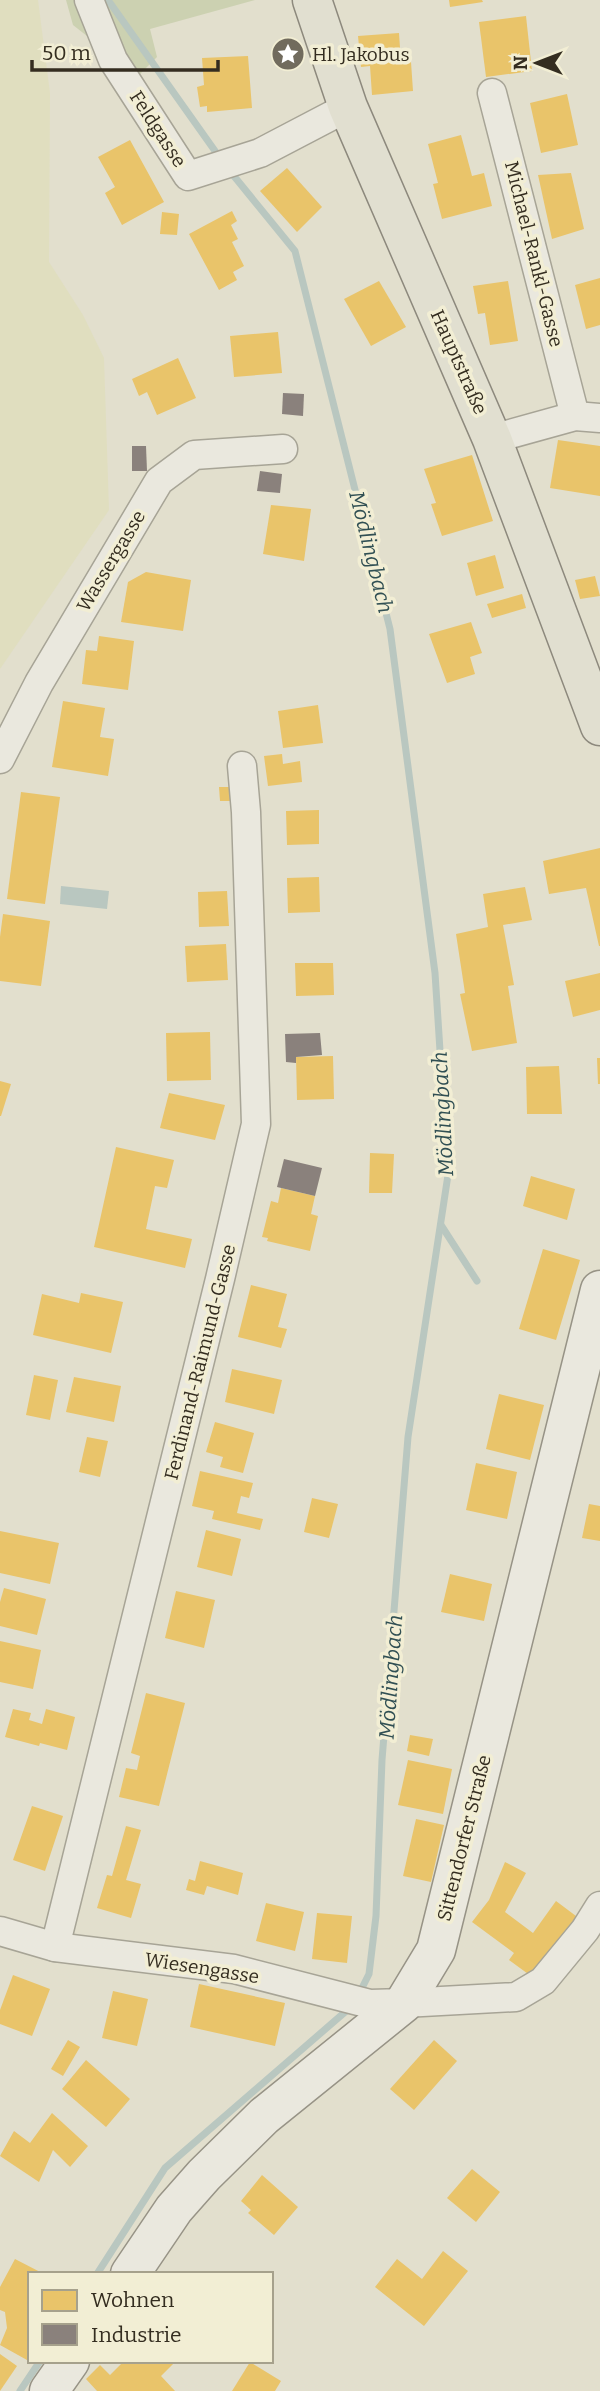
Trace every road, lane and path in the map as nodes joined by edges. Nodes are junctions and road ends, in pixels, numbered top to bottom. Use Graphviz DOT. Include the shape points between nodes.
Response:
graph roads {
  1 [pos="89,0"];
  2 [pos="312,0"];
  3 [pos="492,93"];
  4 [pos="348,107"];
  5 [pos="588,417"];
  6 [pos="492,439"];
  7 [pos="283,449"];
  8 [pos="598,715"];
  9 [pos="0,759"];
  10 [pos="242,766"];
  11 [pos="600,1290"];
  12 [pos="600,1906"];
  13 [pos="0,1931"];
  14 [pos="55,1947"];
  15 [pos="387,2003"];
  16 [pos="131,2272"];
  17 [pos="69,2363"];
  18 [pos="49,2391"];
  1 -- 4 [label="street, Feldgasse" via="113,60 188,176 260,153"];
  2 -- 4 [label="main road, Hauptstraße"];
  3 -- 5 [label="street, Michael-Rankl-Gasse"];
  4 -- 6 [label="main road, Hauptstraße"];
  5 -- 6 [label="street"];
  6 -- 8 [label="main road, Hauptstraße"];
  7 -- 9 [label="street, Wassergasse" via="194,455 159,481 39,683"];
  10 -- 14 [label="street, Ferdinand-Raimund-Gasse" via="256,1124"];
  11 -- 15 [label="street, Sittendorfer Straße" via="436,1950"];
  12 -- 15 [label="street, Wiesengasse" via="543,1981 516,1997"];
  13 -- 14 [label="street, Wiesengasse"];
  14 -- 15 [label="street, Wiesengasse" via="234,1969 341,1997"];
  15 -- 16 [label="street, Sittendorfer Straße" via="238,2141 174,2209"];
  17 -- 18 [label="street"];
}
